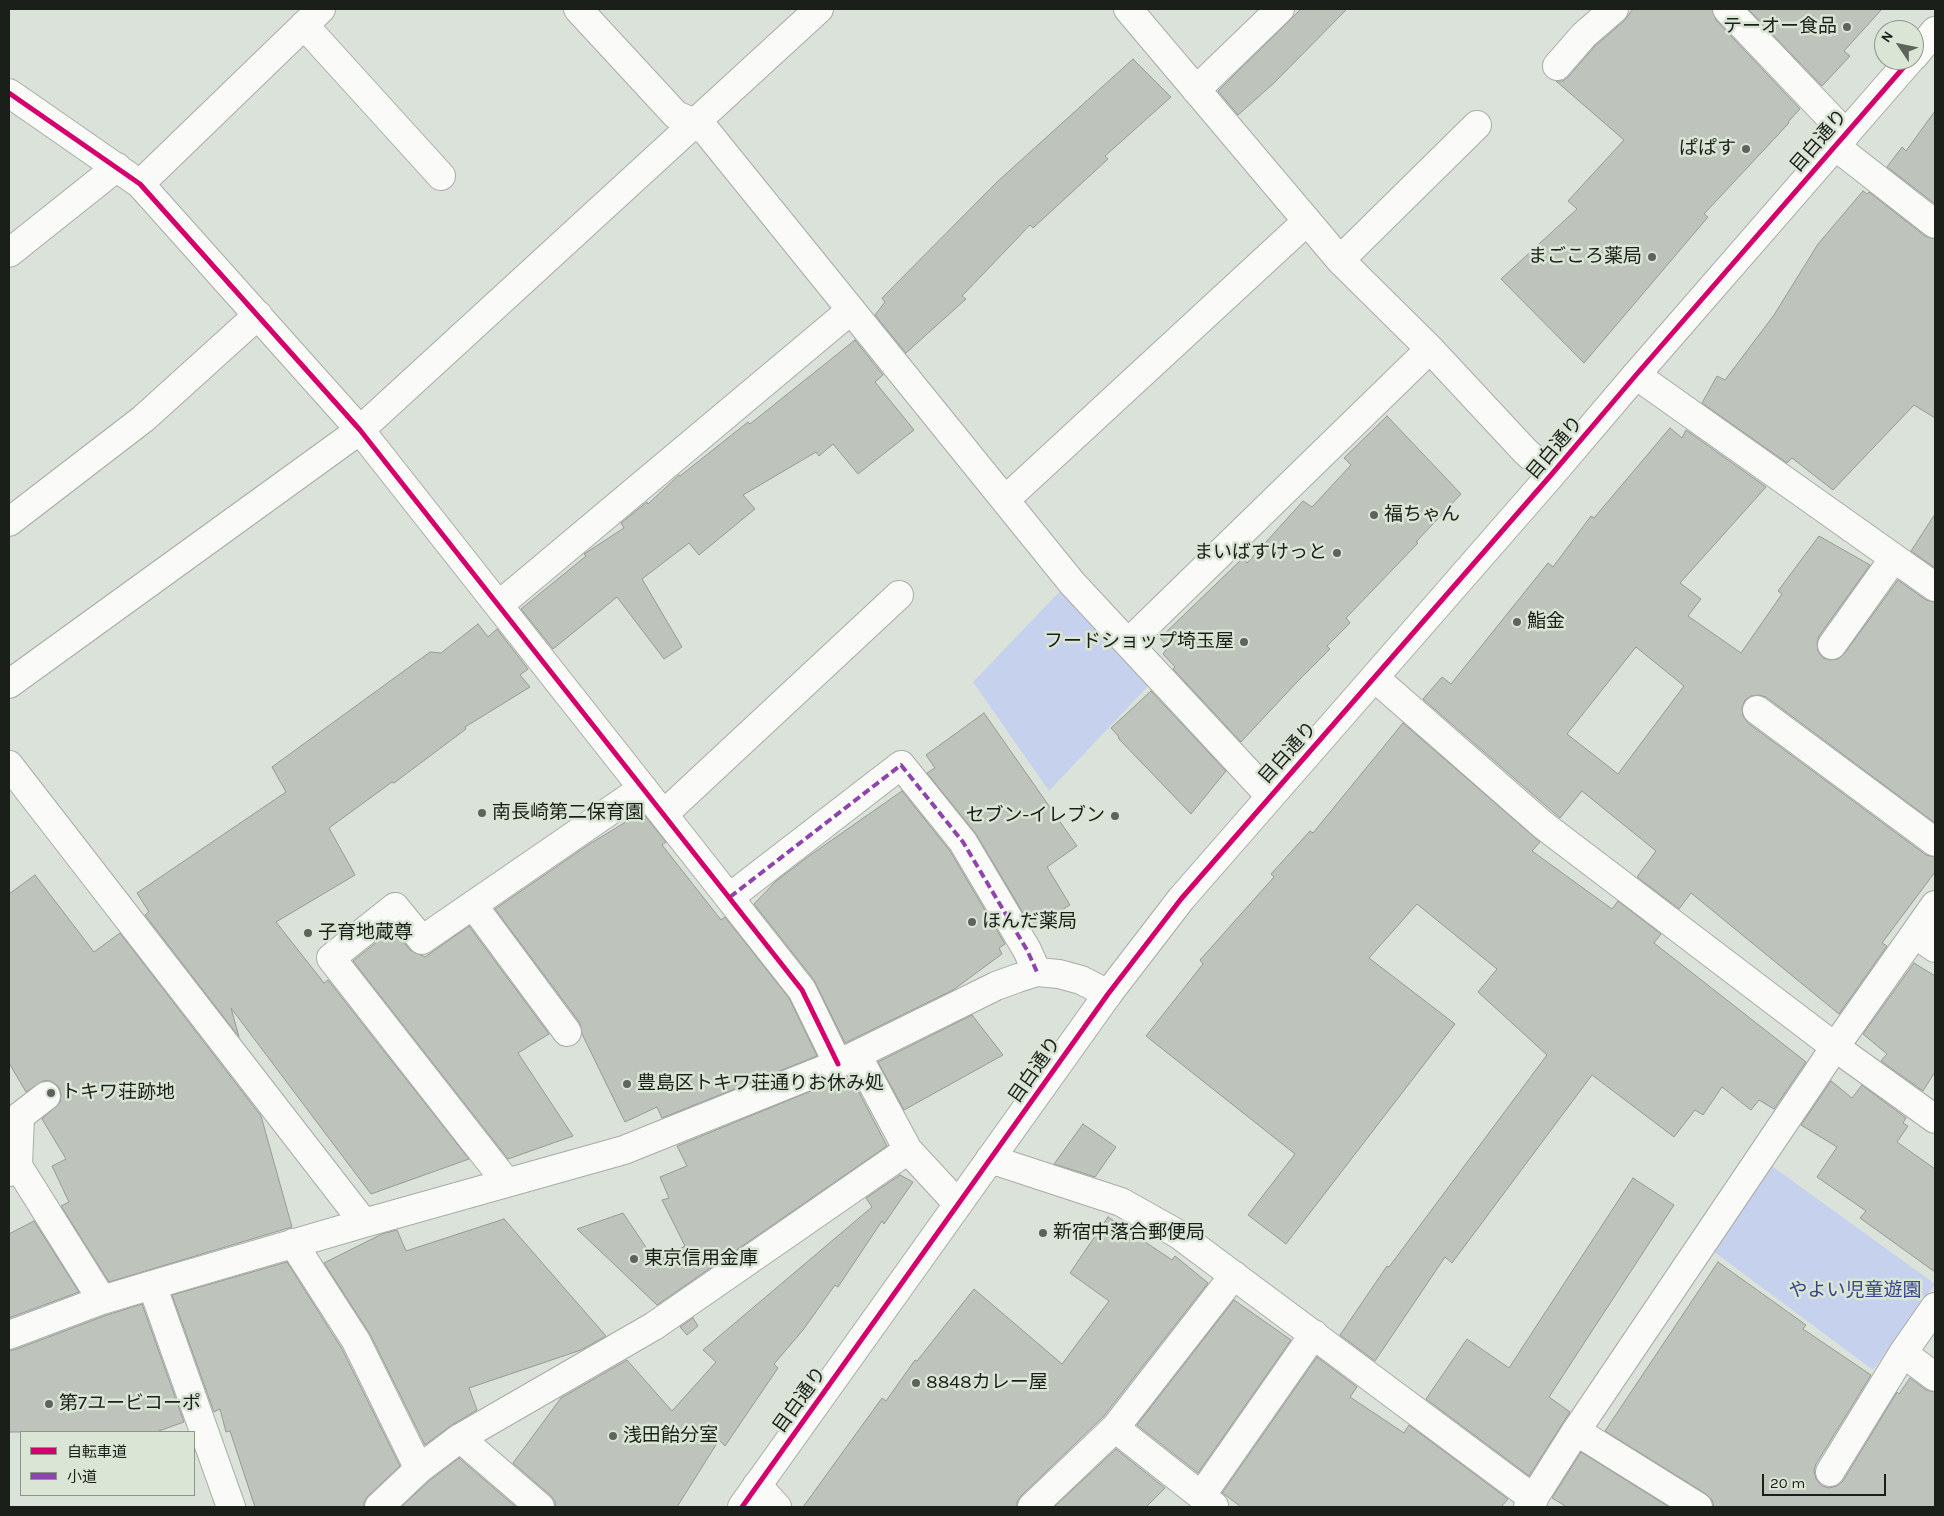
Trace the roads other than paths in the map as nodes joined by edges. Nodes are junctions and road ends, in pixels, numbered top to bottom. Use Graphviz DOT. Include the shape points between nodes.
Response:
graph roads {
  1 [pos="578,9"];
  2 [pos="819,9"];
  3 [pos="1128,9"];
  4 [pos="1280,9"];
  5 [pos="1614,9"];
  6 [pos="1727,9"];
  7 [pos="313,17"];
  8 [pos="1935,31"];
  9 [pos="1924,44"];
  10 [pos="1557,66"];
  11 [pos="1901,70"];
  12 [pos="1196,90"];
  13 [pos="9,93"];
  14 [pos="695,122"];
  15 [pos="1477,125"];
  16 [pos="1840,140"];
  17 [pos="117,167"];
  18 [pos="441,176"];
  19 [pos="140,184"];
  20 [pos="1306,222"];
  21 [pos="1935,224"];
  22 [pos="9,253"];
  23 [pos="1340,260"];
  24 [pos="851,310"];
  25 [pos="258,315"];
  26 [pos="1430,349"];
  27 [pos="1636,375"];
  28 [pos="360,430"];
  29 [pos="1552,475"];
  30 [pos="1005,500"];
  31 [pos="9,522"];
  32 [pos="1894,558"];
  33 [pos="1935,587"];
  34 [pos="899,595"];
  35 [pos="499,605"];
  36 [pos="1128,643"];
  37 [pos="1832,645"];
  38 [pos="1375,678"];
  39 [pos="9,684"];
  40 [pos="1757,710"];
  41 [pos="9,765"];
  42 [pos="643,788"];
  43 [pos="1270,796"];
  44 [pos="664,814"];
  45 [pos="1935,842"];
  46 [pos="730,898"];
  47 [pos="473,905"];
  48 [pos="1935,905"];
  49 [pos="1925,941"];
  50 [pos="1038,972"];
  51 [pos="1108,994"];
  52 [pos="567,1032"];
  53 [pos="1835,1047"];
  54 [pos="848,1059"];
  55 [pos="46,1096"];
  56 [pos="1935,1119"];
  57 [pos="908,1150"];
  58 [pos="990,1159"];
  59 [pos="13,1169"];
  60 [pos="507,1183"];
  61 [pos="958,1204"];
  62 [pos="364,1223"];
  63 [pos="293,1243"];
  64 [pos="1234,1275"];
  65 [pos="152,1285"];
  66 [pos="102,1300"];
  67 [pos="1935,1307"];
  68 [pos="1314,1334"];
  69 [pos="9,1335"];
  70 [pos="1903,1353"];
  71 [pos="1935,1376"];
  72 [pos="1115,1428"];
  73 [pos="1576,1431"];
  74 [pos="460,1438"];
  75 [pos="419,1469"];
  76 [pos="1830,1472"];
  77 [pos="757,1485"];
  78 [pos="1208,1501"];
  79 [pos="1531,1503"];
  80 [pos="231,1507"];
  81 [pos="379,1507"];
  82 [pos="540,1507"];
  83 [pos="742,1507"];
  84 [pos="777,1507"];
  85 [pos="1032,1507"];
  86 [pos="1698,1507"];
  1 -- 14 [label="street" via="676,115"];
  2 -- 14 [label="street"];
  3 -- 12 [label="street"];
  4 -- 12 [label="street"];
  5 -- 10 [label="street" via="1584,35"];
  6 -- 16 [label="street"];
  7 -- 18 [label="street"];
  7 -- 19 [label="street"];
  8 -- 9 [label="street"];
  11 -- 16 [label="street, 目白通り"];
  12 -- 20 [label="street"];
  13 -- 17 [label="street"];
  14 -- 24 [label="street" via="707,132"];
  14 -- 28 [label="street"];
  15 -- 23 [label="street"];
  16 -- 21 [label="street"];
  16 -- 27 [label="street, 目白通り"];
  17 -- 19 [label="street"];
  17 -- 22 [label="street"];
  19 -- 25 [label="street"];
  20 -- 23 [label="street"];
  20 -- 30 [label="street"];
  23 -- 26 [label="street"];
  24 -- 30 [label="street"];
  24 -- 35 [label="street"];
  25 -- 28 [label="street"];
  25 -- 31 [label="street" via="143,419"];
  26 -- 29 [label="street" via="1525,451"];
  26 -- 36 [label="street"];
  27 -- 29 [label="street, 目白通り"];
  27 -- 32 [label="street"];
  28 -- 35 [label="street"];
  28 -- 39 [label="street"];
  29 -- 38 [label="street, 目白通り"];
  30 -- 36 [label="street" via="1072,583"];
  32 -- 33 [label="street"];
  32 -- 37 [label="street"];
  34 -- 44 [label="street"];
  35 -- 42 [label="street"];
  36 -- 43 [label="street"];
  38 -- 43 [label="street, 目白通り"];
  38 -- 53 [label="street" via="1543,825"];
  40 -- 45 [label="street"];
  41 -- 62 [label="street"];
  42 -- 44 [label="street"];
  42 -- 47 [label="street"];
  43 -- 51 [label="street, 目白通り" via="1181,899"];
  44 -- 46 [label="street"];
  46 -- 50 [label="street" via="902,765 963,842"];
  46 -- 54 [label="street" via="802,990"];
  47 -- 52 [label="street"];
  47 -- 60 [label="street" via="422,940 395,908 330,958"];
  48 -- 49 [label="street"];
  49 -- 53 [label="street"];
  50 -- 51 [label="street" via="1081,980"];
  50 -- 54 [label="street" via="996,986"];
  51 -- 58 [label="street, 目白通り"];
  53 -- 56 [label="street"];
  53 -- 73 [label="street"];
  54 -- 57 [label="street"];
  54 -- 60 [label="street" via="624,1150"];
  55 -- 59 [label="street" via="20,1116"];
  57 -- 61 [label="street"];
  57 -- 74 [label="street" via="654,1326"];
  58 -- 61 [label="street, 目白通り"];
  58 -- 64 [label="street" via="1121,1202 1193,1244"];
  59 -- 66 [label="street"];
  60 -- 62 [label="street"];
  61 -- 77 [label="street, 目白通り"];
  62 -- 63 [label="street"];
  63 -- 65 [label="street"];
  63 -- 75 [label="street" via="356,1341"];
  64 -- 68 [label="street"];
  64 -- 72 [label="street"];
  65 -- 66 [label="street"];
  65 -- 80 [label="street"];
  66 -- 69 [label="street"];
  67 -- 70 [label="street"];
  68 -- 78 [label="street"];
  68 -- 79 [label="street"];
  70 -- 71 [label="street"];
  70 -- 76 [label="street"];
  72 -- 78 [label="street"];
  72 -- 85 [label="street"];
  73 -- 79 [label="street"];
  73 -- 86 [label="street"];
  74 -- 75 [label="street"];
  74 -- 82 [label="street"];
  75 -- 81 [label="street"];
  77 -- 83 [label="street, 目白通り"];
  77 -- 84 [label="street"];
}
